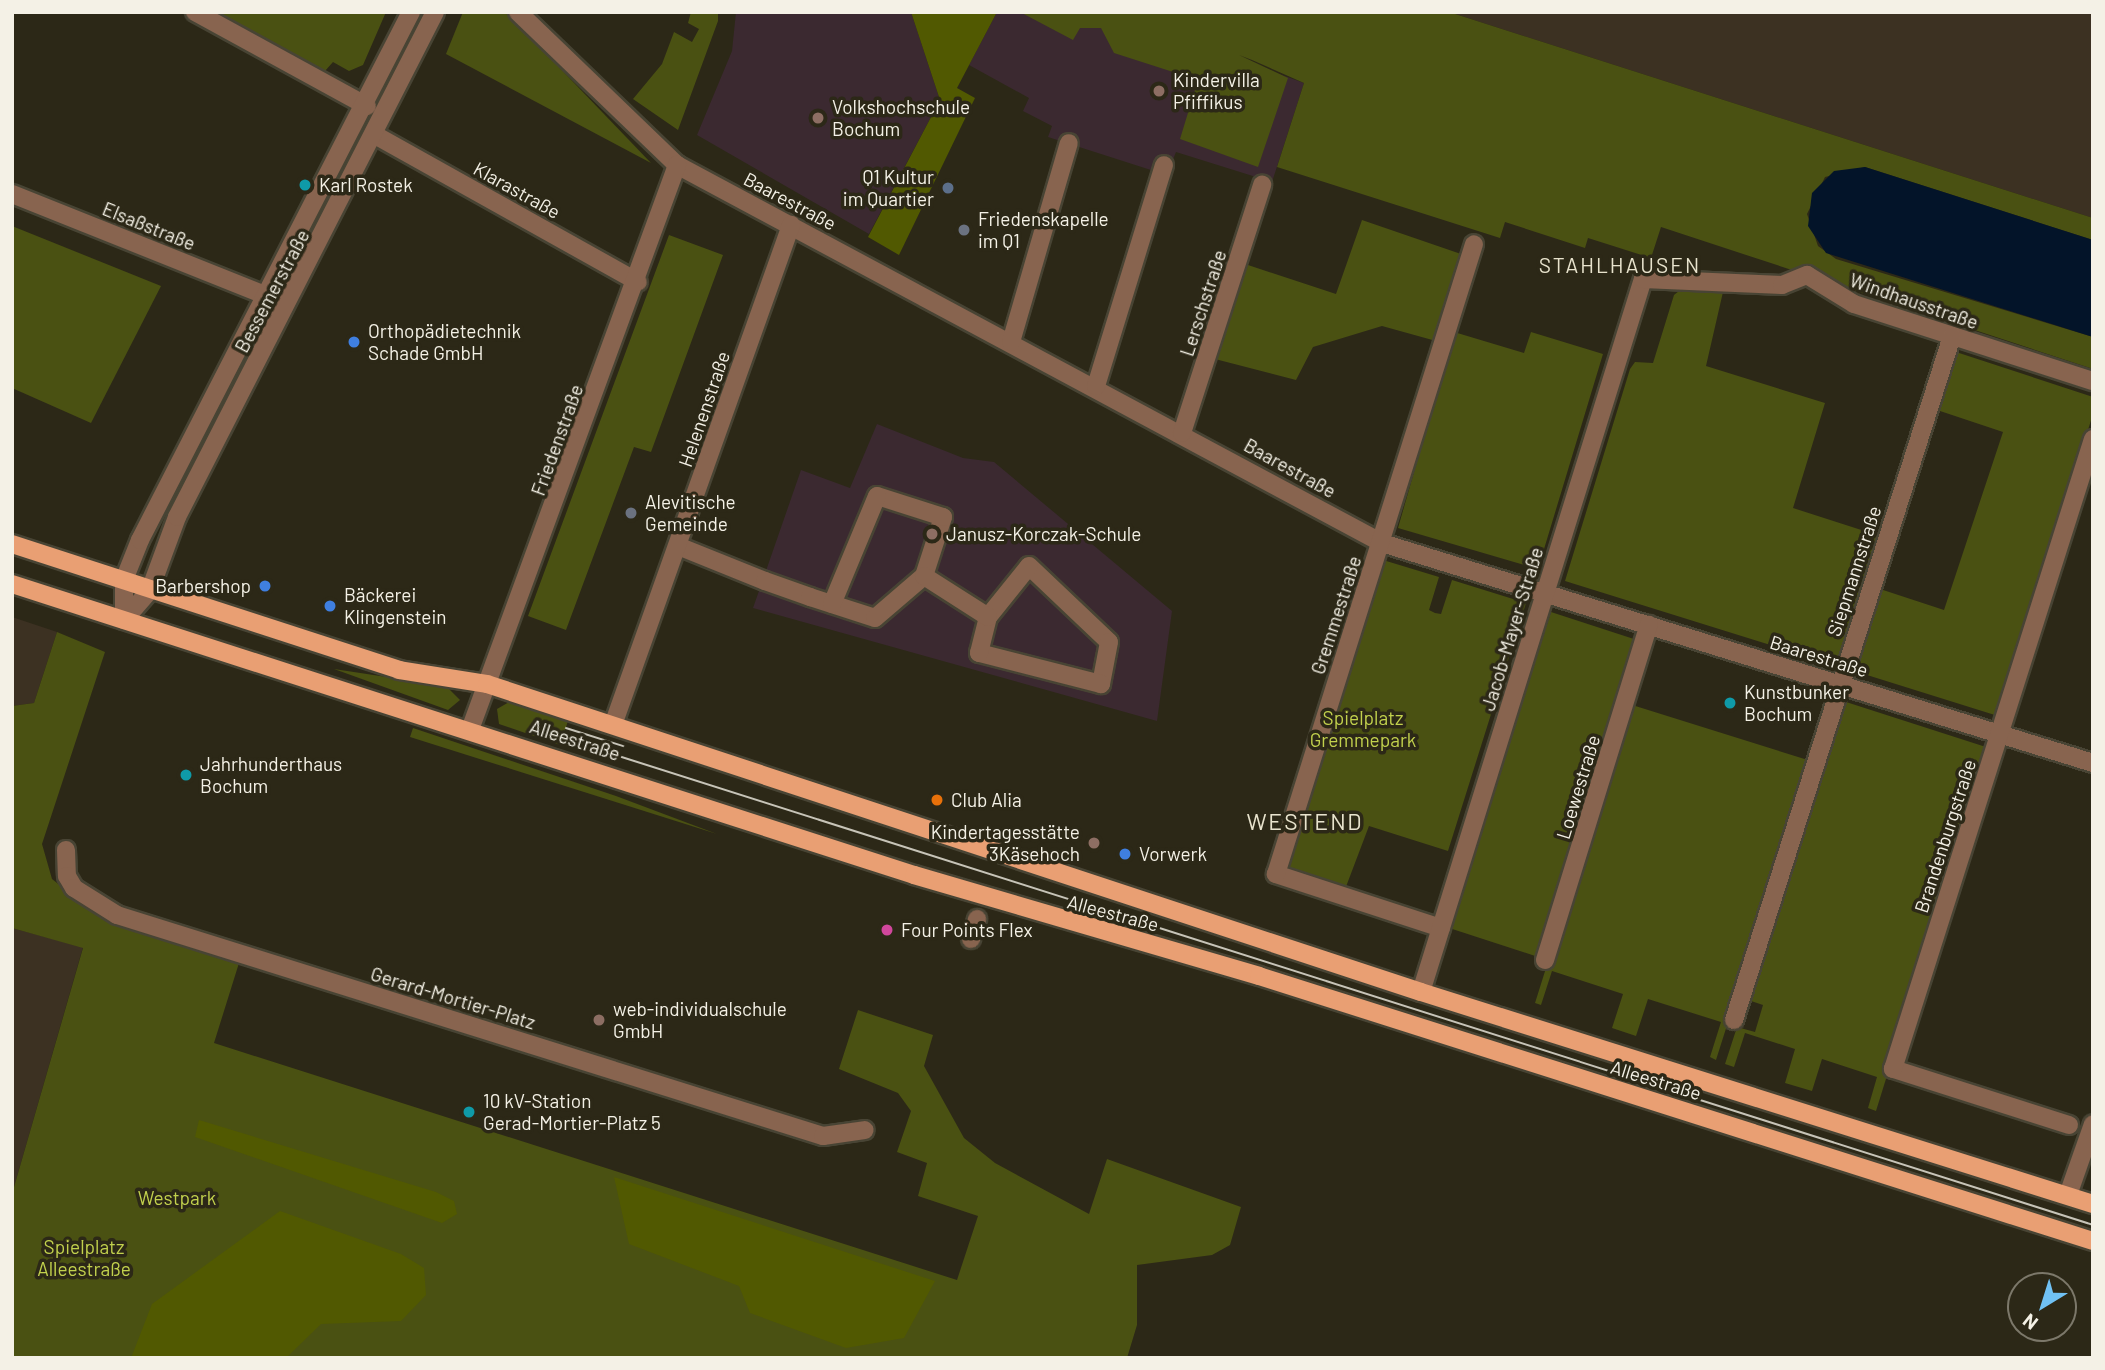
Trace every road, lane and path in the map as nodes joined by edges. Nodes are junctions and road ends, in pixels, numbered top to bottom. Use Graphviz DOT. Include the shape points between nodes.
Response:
graph roads {
  1 [pos="195,12"];
  2 [pos="411,12"];
  3 [pos="435,12"];
  4 [pos="518,12"];
  5 [pos="534,12"];
  6 [pos="551,41"];
  7 [pos="368,106"];
  8 [pos="375,135"];
  9 [pos="1069,143"];
  10 [pos="677,164"];
  11 [pos="1164,165"];
  12 [pos="1262,185"];
  13 [pos="12,194"];
  14 [pos="791,225"];
  15 [pos="1474,244"];
  16 [pos="1643,279"];
  17 [pos="638,282"];
  18 [pos="270,297"];
  19 [pos="1952,336"];
  20 [pos="1011,342"];
  21 [pos="2093,381"];
  22 [pos="1096,386"];
  23 [pos="1182,433"];
  24 [pos="2093,439"];
  25 [pos="1382,542"];
  26 [pos="12,544"];
  27 [pos="678,546"];
  28 [pos="924,576"];
  29 [pos="124,580"];
  30 [pos="12,584"];
  31 [pos="150,590"];
  32 [pos="1545,594"];
  33 [pos="832,604"];
  34 [pos="988,617"];
  35 [pos="124,620"];
  36 [pos="1649,625"];
  37 [pos="487,684"];
  38 [pos="1840,684"];
  39 [pos="613,724"];
  40 [pos="471,727"];
  41 [pos="1999,733"];
  42 [pos="2093,763"];
  43 [pos="66,850"];
  44 [pos="977,919"];
  45 [pos="1441,928"];
  46 [pos="971,939"];
  47 [pos="1545,960"];
  48 [pos="1421,992"];
  49 [pos="1734,1020"];
  50 [pos="2093,1124"];
  51 [pos="2069,1125"];
  52 [pos="865,1130"];
  53 [pos="2068,1195"];
  54 [pos="2093,1201"];
  55 [pos="2093,1241"];
  1 -- 7 [label="street"];
  2 -- 7 [label="street, Bessemerstraße"];
  3 -- 8 [label="street, Bessemerstraße"];
  4 -- 6 [label="street, Baarestraße"];
  5 -- 6 [label="street, Baarestraße"];
  6 -- 10 [label="street, Baarestraße"];
  7 -- 18 [label="street, Bessemerstraße"];
  8 -- 17 [label="street, Klarastraße"];
  8 -- 31 [label="street, Bessemerstraße" via="177,517"];
  9 -- 20 [label="street"];
  10 -- 14 [label="street, Baarestraße"];
  10 -- 17 [label="street, Friedenstraße"];
  11 -- 22 [label="street"];
  12 -- 23 [label="street, Lerschstraße"];
  13 -- 18 [label="street, Elsaßstraße"];
  14 -- 20 [label="street, Baarestraße"];
  14 -- 27 [label="street, Helenenstraße"];
  15 -- 25 [label="street, Gremmestraße"];
  16 -- 19 [label="street, Windhausstraße" via="1782,285 1807,275 1834,296"];
  16 -- 32 [label="street, Jacob-Mayer-Straße"];
  17 -- 37 [label="street, Friedenstraße"];
  18 -- 29 [label="street, Bessemerstraße"];
  19 -- 21 [label="street, Windhausstraße"];
  19 -- 38 [label="street, Siepmannstraße"];
  20 -- 22 [label="street, Baarestraße"];
  22 -- 23 [label="street, Baarestraße"];
  23 -- 25 [label="street, Baarestraße"];
  24 -- 41 [label="street, Brandenburgstraße"];
  25 -- 32 [label="street, Baarestraße"];
  25 -- 45 [label="street, Gremmestraße" via="1276,874"];
  26 -- 29 [label="main road, Alleestraße"];
  27 -- 33 [label="street"];
  27 -- 39 [label="street, Helenenstraße"];
  28 -- 33 [label="street" via="875,618"];
  28 -- 33 [label="street" via="943,517 877,496"];
  28 -- 34 [label="street"];
  29 -- 31 [label="main road, Alleestraße"];
  29 -- 35 [label="street"];
  30 -- 35 [label="main road, Alleestraße"];
  31 -- 35 [label="street"];
  31 -- 37 [label="main road, Alleestraße" via="398,670"];
  32 -- 36 [label="street, Baarestraße"];
  32 -- 45 [label="street, Jacob-Mayer-Straße"];
  34 -- 34 [label="street" via="979,653 1101,684 1109,642 1029,566"];
  35 -- 40 [label="main road, Alleestraße"];
  36 -- 38 [label="street, Baarestraße"];
  36 -- 47 [label="street, Loewestraße"];
  37 -- 39 [label="main road, Alleestraße"];
  37 -- 40 [label="street, Friedenstraße"];
  38 -- 41 [label="street, Baarestraße"];
  38 -- 49 [label="street, Siepmannstraße"];
  39 -- 48 [label="main road, Alleestraße"];
  40 -- 55 [label="main road, Alleestraße" via="914,875 1259,976"];
  41 -- 42 [label="street, Baarestraße"];
  41 -- 51 [label="street, Brandenburgstraße" via="1893,1069"];
  43 -- 52 [label="street, Gerard-Mortier-Platz" via="67,876 74,888 117,915 824,1136"];
  44 -- 46 [label="street"];
  45 -- 48 [label="street, Jacob-Mayer-Straße"];
  48 -- 53 [label="main road, Alleestraße"];
  50 -- 53 [label="street"];
  53 -- 54 [label="main road, Alleestraße"];
}
